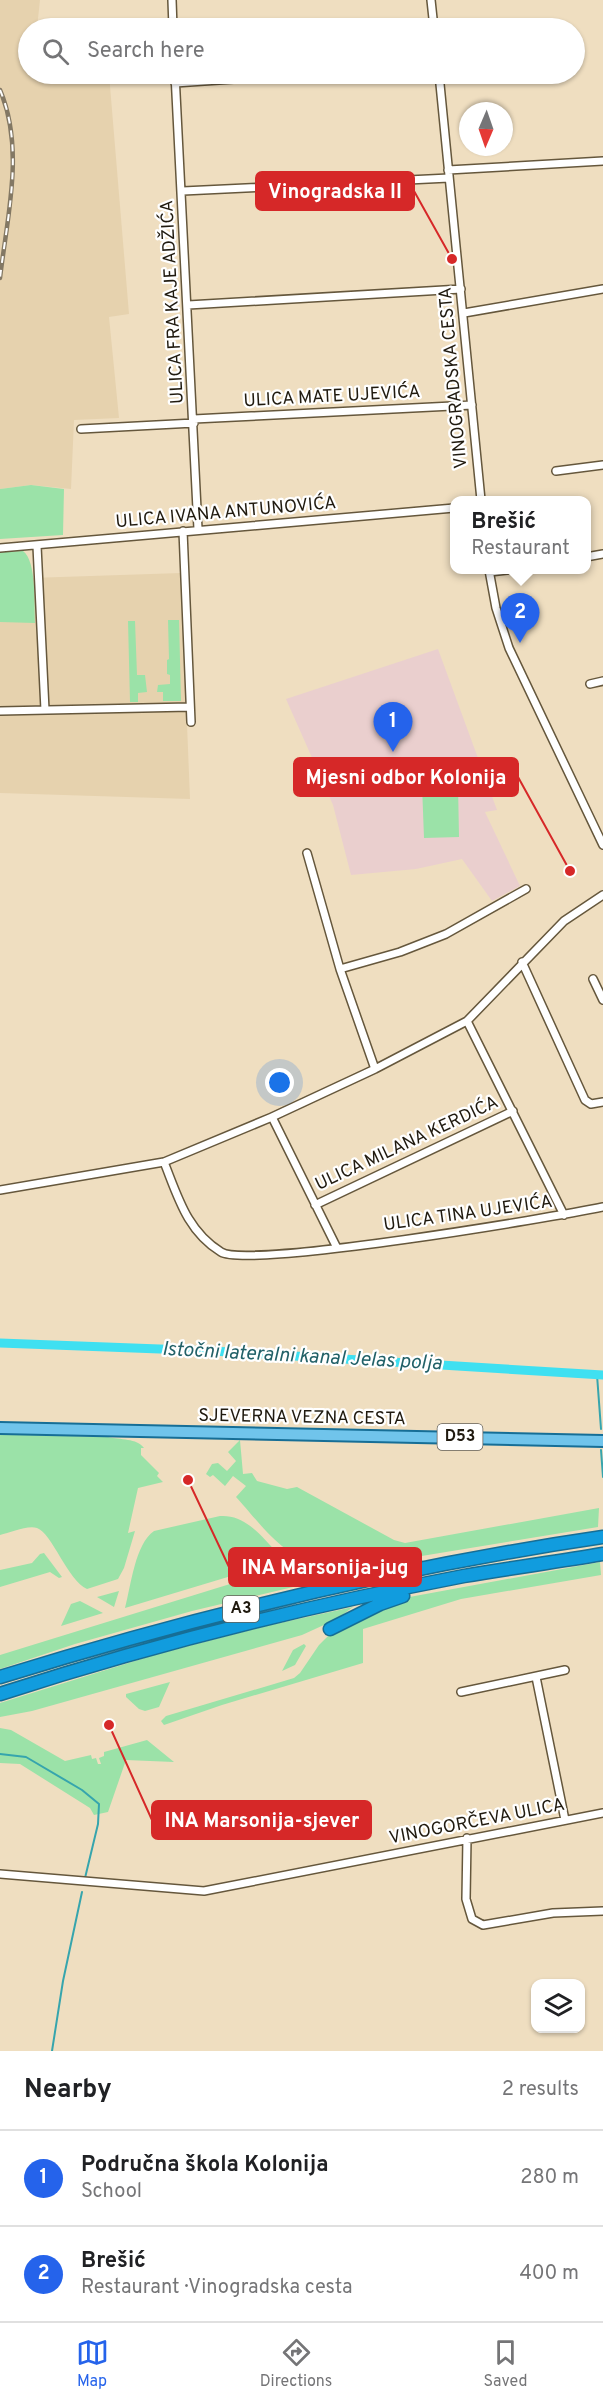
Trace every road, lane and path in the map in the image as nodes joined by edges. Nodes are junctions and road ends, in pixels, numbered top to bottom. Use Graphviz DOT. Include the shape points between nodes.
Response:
graph roads {
  1 [pos="172,0"];
  2 [pos="431,0"];
  3 [pos="173,18"];
  4 [pos="433,18"];
  5 [pos="176,84"];
  6 [pos="440,84"];
  7 [pos="603,162"];
  8 [pos="449,174"];
  9 [pos="183,191"];
  10 [pos="461,289"];
  11 [pos="602,289"];
  12 [pos="603,298"];
  13 [pos="188,305"];
  14 [pos="464,313"];
  15 [pos="472,405"];
  16 [pos="194,421"];
  17 [pos="81,429"];
  18 [pos="603,465"];
  19 [pos="556,471"];
  20 [pos="481,496"];
  21 [pos="450,508"];
  22 [pos="198,529"];
  23 [pos="183,531"];
  24 [pos="37,546"];
  25 [pos="0,548"];
  26 [pos="490,574"];
  27 [pos="603,681"];
  28 [pos="590,684"];
  29 [pos="190,707"];
  30 [pos="45,710"];
  31 [pos="0,711"];
  32 [pos="190,722"];
  33 [pos="603,845"];
  34 [pos="307,853"];
  35 [pos="526,889"];
  36 [pos="603,894"];
  37 [pos="522,962"];
  38 [pos="340,969"];
  39 [pos="593,979"];
  40 [pos="603,1000"];
  41 [pos="467,1020"];
  42 [pos="375,1069"];
  43 [pos="603,1102"];
  44 [pos="513,1111"];
  45 [pos="272,1117"];
  46 [pos="164,1162"];
  47 [pos="0,1190"];
  48 [pos="315,1204"];
  49 [pos="603,1207"];
  50 [pos="564,1215"];
  51 [pos="337,1248"];
  52 [pos="0,1428"];
  53 [pos="603,1441"];
  54 [pos="603,1538"];
  55 [pos="603,1554"];
  56 [pos="487,1557"];
  57 [pos="301,1563"];
  58 [pos="464,1576"];
  59 [pos="330,1629"];
  60 [pos="565,1670"];
  61 [pos="0,1677"];
  62 [pos="536,1677"];
  63 [pos="461,1692"];
  64 [pos="0,1694"];
  65 [pos="603,1813"];
  66 [pos="565,1820"];
  67 [pos="467,1839"];
  68 [pos="0,1874"];
  69 [pos="603,1911"];
  1 -- 3 [label="street"];
  2 -- 4 [label="street"];
  5 -- 9 [label="street, ULICA FRA KAJE ADŽIĆA"];
  6 -- 8 [label="street, VINOGRADSKA CESTA"];
  7 -- 8 [label="street"];
  8 -- 9 [label="street"];
  8 -- 10 [label="street, VINOGRADSKA CESTA"];
  9 -- 13 [label="street, ULICA FRA KAJE ADŽIĆA"];
  10 -- 13 [label="street"];
  10 -- 14 [label="street, VINOGRADSKA CESTA"];
  11 -- 12 [label="street"];
  11 -- 14 [label="street"];
  13 -- 16 [label="street, ULICA FRA KAJE ADŽIĆA"];
  14 -- 15 [label="street, VINOGRADSKA CESTA"];
  15 -- 16 [label="street, ULICA MATE UJEVIĆA"];
  15 -- 20 [label="street, VINOGRADSKA CESTA"];
  16 -- 17 [label="street, ULICA MATE UJEVIĆA"];
  16 -- 22 [label="street, ULICA FRA KAJE ADŽIĆA"];
  18 -- 19 [label="street"];
  21 -- 22 [label="street, ULICA IVANA ANTUNOVIĆA"];
  22 -- 23 [label="street, ULICA IVANA ANTUNOVIĆA"];
  23 -- 24 [label="street, ULICA IVANA ANTUNOVIĆA"];
  23 -- 29 [label="street"];
  24 -- 25 [label="street, ULICA IVANA ANTUNOVIĆA"];
  24 -- 30 [label="street"];
  26 -- 33 [label="street" via="509,648"];
  27 -- 28 [label="street"];
  29 -- 30 [label="street"];
  29 -- 32 [label="street"];
  30 -- 31 [label="street"];
  34 -- 38 [label="street"];
  35 -- 38 [label="street" via="446,934"];
  36 -- 37 [label="street" via="564,921"];
  37 -- 41 [label="street"];
  37 -- 43 [label="street" via="585,1100 591,1104"];
  38 -- 42 [label="street"];
  39 -- 40 [label="street"];
  41 -- 42 [label="street"];
  41 -- 44 [label="street"];
  42 -- 45 [label="street"];
  44 -- 48 [label="street, ULICA MILANA KERDIĆA"];
  44 -- 50 [label="street"];
  45 -- 46 [label="street"];
  45 -- 48 [label="street"];
  46 -- 47 [label="street"];
  46 -- 51 [label="street, ULICA TINA UJEVIĆA" via="187,1220 223,1253 241,1257"];
  48 -- 51 [label="street"];
  49 -- 50 [label="street, ULICA TINA UJEVIĆA"];
  50 -- 51 [label="street, ULICA TINA UJEVIĆA"];
  52 -- 53 [label="main road, SJEVERNA VEZNA CESTA / D53"];
  54 -- 56 [label="highway, A3"];
  55 -- 58 [label="highway, A3"];
  56 -- 57 [label="highway" via="465,1553 356,1569"];
  56 -- 61 [label="highway, A3" via="258,1604"];
  58 -- 59 [label="highway" via="445,1587 392,1599"];
  58 -- 64 [label="highway, A3" via="261,1621"];
  60 -- 62 [label="street"];
  62 -- 63 [label="street"];
  62 -- 66 [label="street"];
  65 -- 66 [label="street, VINOGORČEVA ULICA"];
  66 -- 67 [label="street, VINOGORČEVA ULICA"];
  67 -- 68 [label="street, VINOGORČEVA ULICA" via="204,1891"];
  67 -- 69 [label="street" via="466,1899 472,1919 483,1925 553,1913"];
}
